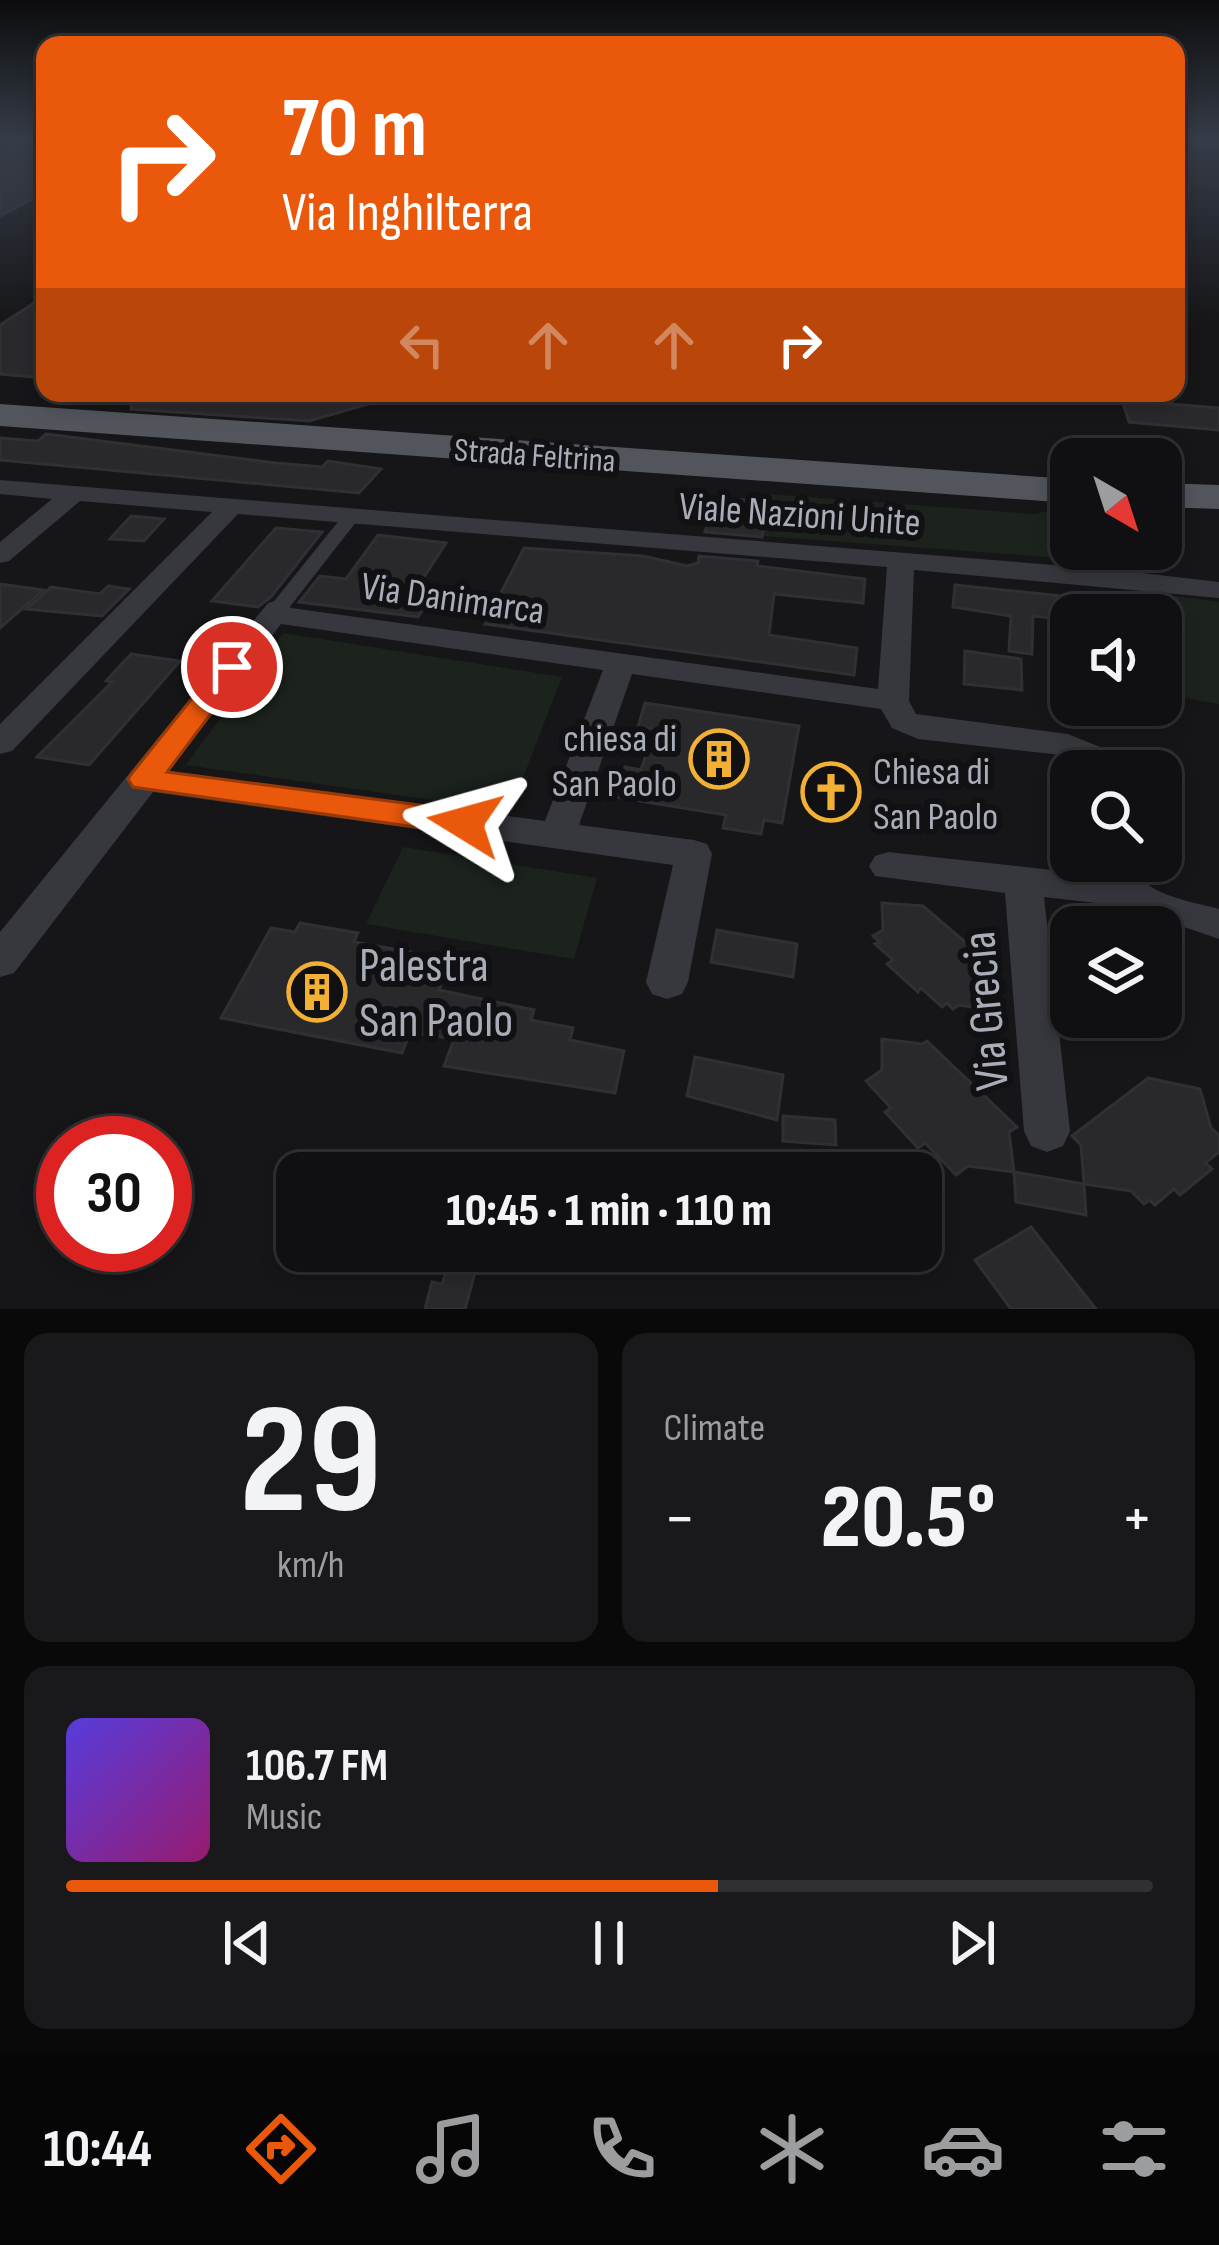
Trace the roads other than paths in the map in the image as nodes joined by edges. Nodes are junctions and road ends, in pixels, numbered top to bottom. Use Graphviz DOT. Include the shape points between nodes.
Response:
graph roads {
  1 [pos="0,415"];
  2 [pos="0,488"];
  3 [pos="1050,490"];
  4 [pos="73,494"];
  5 [pos="1182,496"];
  6 [pos="1219,497"];
  7 [pos="231,507"];
  8 [pos="352,517"];
  9 [pos="0,555"];
  10 [pos="901,560"];
  11 [pos="1114,570"];
  12 [pos="1117,578"];
  13 [pos="1219,590"];
  14 [pos="276,612"];
  15 [pos="621,663"];
  16 [pos="893,701"];
  17 [pos="0,742"];
  18 [pos="1077,750"];
  19 [pos="144,779"];
  20 [pos="557,835"];
  21 [pos="888,866"];
  22 [pos="1050,880"];
  23 [pos="1023,881"];
  24 [pos="1129,882"];
  25 [pos="1219,925"];
  26 [pos="2,956"];
  27 [pos="667,982"];
  28 [pos="1047,1131"];
  1 -- 3 [label="main road, Strada Feltrina"];
  2 -- 4 [label="street, Viale Nazioni Unite"];
  4 -- 7 [label="street, Viale Nazioni Unite"];
  4 -- 9 [label="street"];
  5 -- 6 [label="main road"];
  7 -- 8 [label="street, Viale Nazioni Unite"];
  7 -- 17 [label="street"];
  8 -- 10 [label="street, Viale Nazioni Unite"];
  8 -- 14 [label="street"];
  10 -- 12 [label="street, Viale Nazioni Unite"];
  10 -- 16 [label="street"];
  11 -- 12 [label="street"];
  12 -- 13 [label="street, Viale Nazioni Unite"];
  14 -- 15 [label="street, Via Danimarca"];
  14 -- 19 [label="street"];
  15 -- 16 [label="street, Via Danimarca"];
  15 -- 20 [label="street"];
  16 -- 18 [label="street" via="903,721 918,728"];
  19 -- 20 [label="street"];
  19 -- 26 [label="street"];
  20 -- 27 [label="street" via="694,854"];
  21 -- 23 [label="street, Via Grecia"];
  22 -- 23 [label="street, Via Grecia"];
  23 -- 28 [label="street, Via Grecia"];
  24 -- 25 [label="street, Via Grecia"];
}
